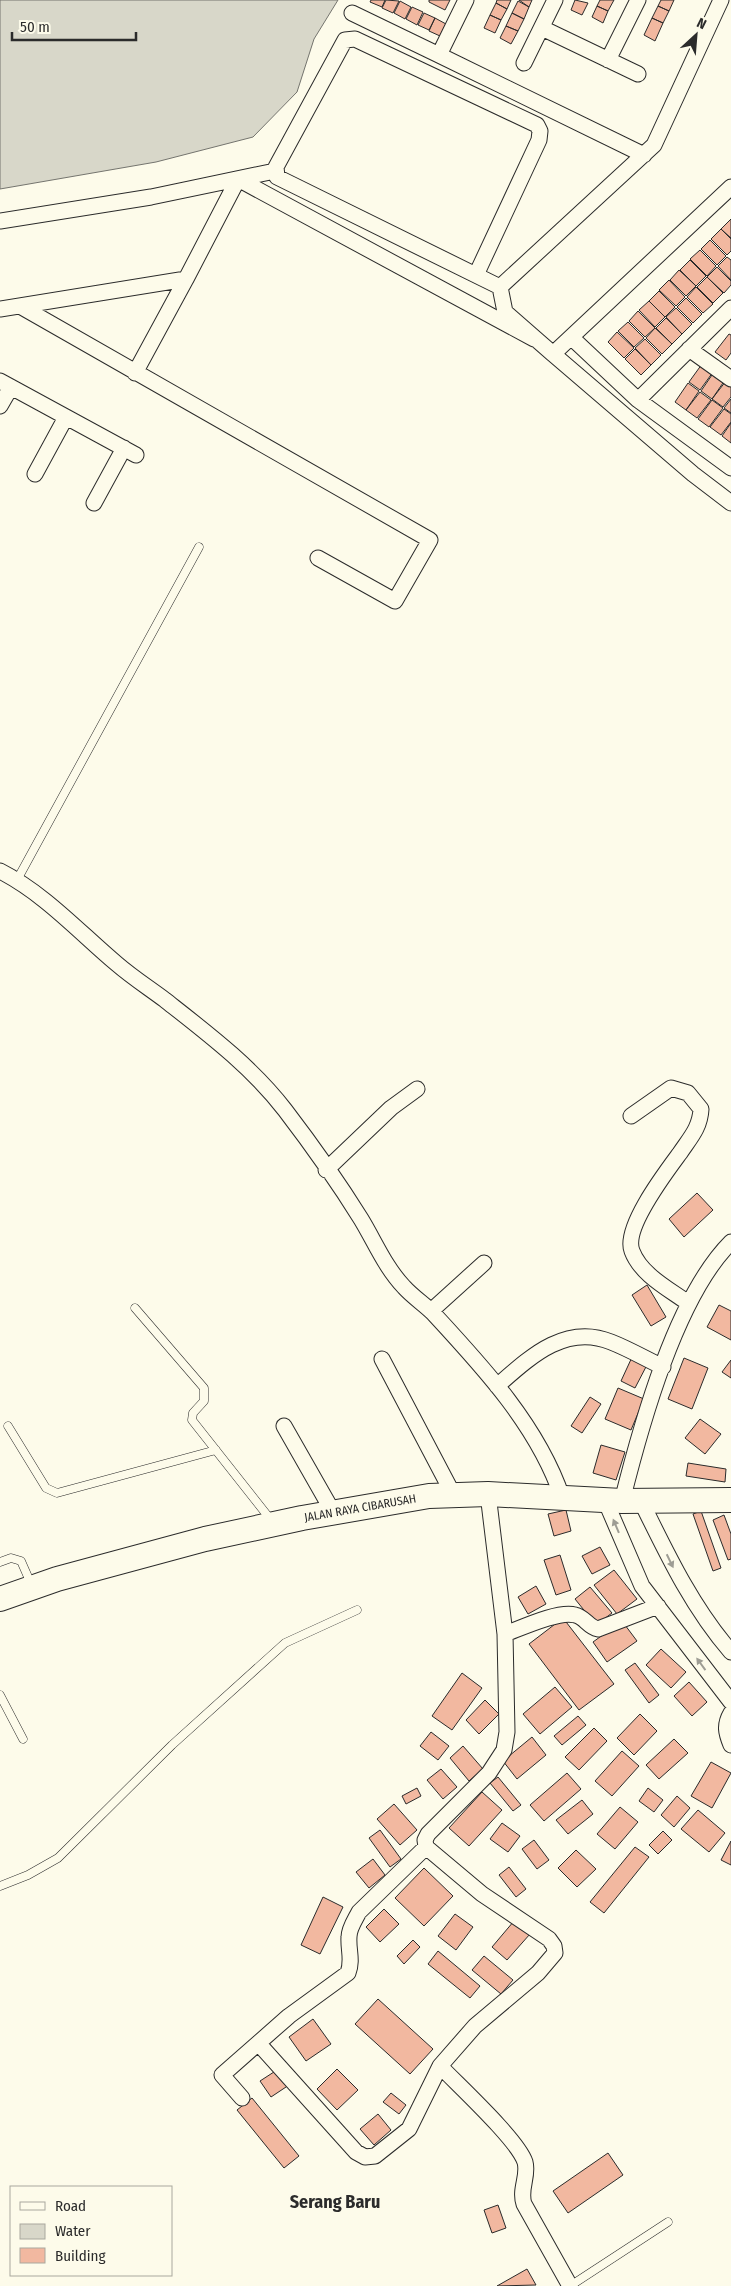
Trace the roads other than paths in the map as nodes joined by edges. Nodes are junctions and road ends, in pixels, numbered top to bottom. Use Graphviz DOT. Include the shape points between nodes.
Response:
graph roads {
  1 [pos="466,0"];
  2 [pos="555,0"];
  3 [pos="638,0"];
  4 [pos="721,0"];
  5 [pos="352,13"];
  6 [pos="542,28"];
  7 [pos="439,55"];
  8 [pos="608,60"];
  9 [pos="524,63"];
  10 [pos="638,74"];
  11 [pos="644,155"];
  12 [pos="275,171"];
  13 [pos="238,179"];
  14 [pos="731,187"];
  15 [pos="0,221"];
  16 [pos="476,274"];
  17 [pos="186,279"];
  18 [pos="500,287"];
  19 [pos="20,306"];
  20 [pos="731,308"];
  21 [pos="0,309"];
  22 [pos="572,338"];
  23 [pos="534,339"];
  24 [pos="689,349"];
  25 [pos="553,354"];
  26 [pos="136,373"];
  27 [pos="731,379"];
  28 [pos="6,384"];
  29 [pos="638,400"];
  30 [pos="0,406"];
  31 [pos="66,417"];
  32 [pos="731,468"];
  33 [pos="35,474"];
  34 [pos="94,503"];
  35 [pos="731,503"];
  36 [pos="200,546"];
  37 [pos="318,558"];
  38 [pos="0,871"];
  39 [pos="17,880"];
  40 [pos="417,1089"];
  41 [pos="631,1116"];
  42 [pos="326,1170"];
  43 [pos="731,1242"];
  44 [pos="484,1263"];
  45 [pos="688,1303"];
  46 [pos="135,1308"];
  47 [pos="431,1311"];
  48 [pos="382,1360"];
  49 [pos="663,1367"];
  50 [pos="497,1386"];
  51 [pos="8,1426"];
  52 [pos="284,1426"];
  53 [pos="216,1450"];
  54 [pos="453,1494"];
  55 [pos="488,1494"];
  56 [pos="562,1497"];
  57 [pos="623,1500"];
  58 [pos="731,1500"];
  59 [pos="333,1512"];
  60 [pos="273,1524"];
  61 [pos="0,1562"];
  62 [pos="33,1588"];
  63 [pos="0,1599"];
  64 [pos="658,1606"];
  65 [pos="357,1610"];
  66 [pos="505,1634"];
  67 [pos="731,1652"];
  68 [pos="0,1695"];
  69 [pos="731,1702"];
  70 [pos="731,1713"];
  71 [pos="23,1739"];
  72 [pos="731,1745"];
  73 [pos="426,1847"];
  74 [pos="0,1886"];
  75 [pos="259,2044"];
  76 [pos="440,2066"];
  77 [pos="242,2098"];
  78 [pos="668,2222"];
  79 [pos="570,2286"];
  1 -- 7 [label="street"];
  2 -- 6 [label="street"];
  3 -- 8 [label="street"];
  4 -- 11 [label="street" via="658,139"];
  5 -- 7 [label="street"];
  6 -- 8 [label="street"];
  6 -- 9 [label="street"];
  7 -- 11 [label="street"];
  8 -- 10 [label="street"];
  11 -- 18 [label="street"];
  12 -- 13 [label="street"];
  12 -- 16 [label="street" via="277,177"];
  12 -- 16 [label="street" via="345,40 364,43 524,118 537,125 539,140"];
  13 -- 15 [label="street" via="151,197"];
  13 -- 17 [label="street"];
  13 -- 23 [label="street"];
  14 -- 22 [label="street"];
  16 -- 18 [label="street"];
  17 -- 19 [label="street"];
  17 -- 26 [label="street"];
  18 -- 23 [label="street" via="506,312"];
  19 -- 21 [label="street"];
  19 -- 26 [label="street"];
  20 -- 24 [label="street"];
  22 -- 25 [label="street"];
  22 -- 29 [label="street"];
  23 -- 25 [label="street"];
  24 -- 27 [label="street"];
  24 -- 29 [label="street"];
  25 -- 35 [label="street"];
  26 -- 37 [label="street" via="430,540 395,602"];
  28 -- 30 [label="street"];
  28 -- 31 [label="street"];
  29 -- 32 [label="street"];
  31 -- 33 [label="street"];
  31 -- 34 [label="street" via="130,452"];
  36 -- 39 [label="lane"];
  38 -- 39 [label="street"];
  39 -- 42 [label="street" via="229,1052 275,1098"];
  40 -- 42 [label="street" via="391,1108"];
  41 -- 45 [label="street" via="671,1088 688,1093 701,1109 696,1132 656,1186 630,1241 640,1265"];
  42 -- 47 [label="street" via="361,1218 387,1266 404,1287"];
  43 -- 45 [label="street" via="712,1264"];
  44 -- 47 [label="street"];
  45 -- 49 [label="street"];
  46 -- 53 [label="lane" via="204,1388 204,1401 193,1413 192,1420"];
  47 -- 50 [label="street"];
  48 -- 54 [label="street"];
  49 -- 50 [label="street" via="600,1339 563,1338 533,1355"];
  49 -- 57 [label="street" via="636,1445"];
  50 -- 56 [label="street" via="537,1441 552,1467"];
  51 -- 53 [label="lane" via="46,1488 57,1493"];
  52 -- 59 [label="street"];
  53 -- 60 [label="lane"];
  54 -- 55 [label="main road, JALAN RAYA CIBARUSAH"];
  54 -- 59 [label="main road, JALAN RAYA CIBARUSAH"];
  55 -- 56 [label="main road, JALAN RAYA CIBARUSAH"];
  55 -- 66 [label="street"];
  56 -- 57 [label="main road, JALAN RAYA CIBARUSAH"];
  57 -- 58 [label="main road, JALAN RAYA CIBARUSAH"];
  64 -- 57 [label="street, one-way" via="642,1586"];
  57 -- 67 [label="street, one-way" via="675,1569 710,1628"];
  59 -- 60 [label="main road, JALAN RAYA CIBARUSAH"];
  60 -- 62 [label="main road, JALAN RAYA CIBARUSAH" via="130,1558"];
  61 -- 62 [label="lane" via="11,1558 21,1561"];
  62 -- 63 [label="main road, JALAN RAYA CIBARUSAH"];
  64 -- 66 [label="street" via="598,1630 591,1628 584,1618 566,1614"];
  69 -- 64 [label="street, one-way"];
  65 -- 74 [label="lane" via="284,1643 172,1745 58,1858"];
  66 -- 73 [label="street" via="508,1719 504,1750 488,1773 428,1834"];
  68 -- 71 [label="lane"];
  70 -- 72 [label="street" via="726,1733"];
  73 -- 75 [label="street" via="359,1912 349,1937 351,1956 348,1973 289,2016"];
  73 -- 76 [label="street" via="482,1894 549,1939 555,1953 538,1973 474,2026"];
  75 -- 76 [label="street" via="356,2152 365,2157 375,2156 409,2129"];
  75 -- 77 [label="street" via="222,2076"];
  76 -- 79 [label="street" via="521,2154 526,2170 522,2191 524,2204"];
  78 -- 79 [label="lane"];
}
